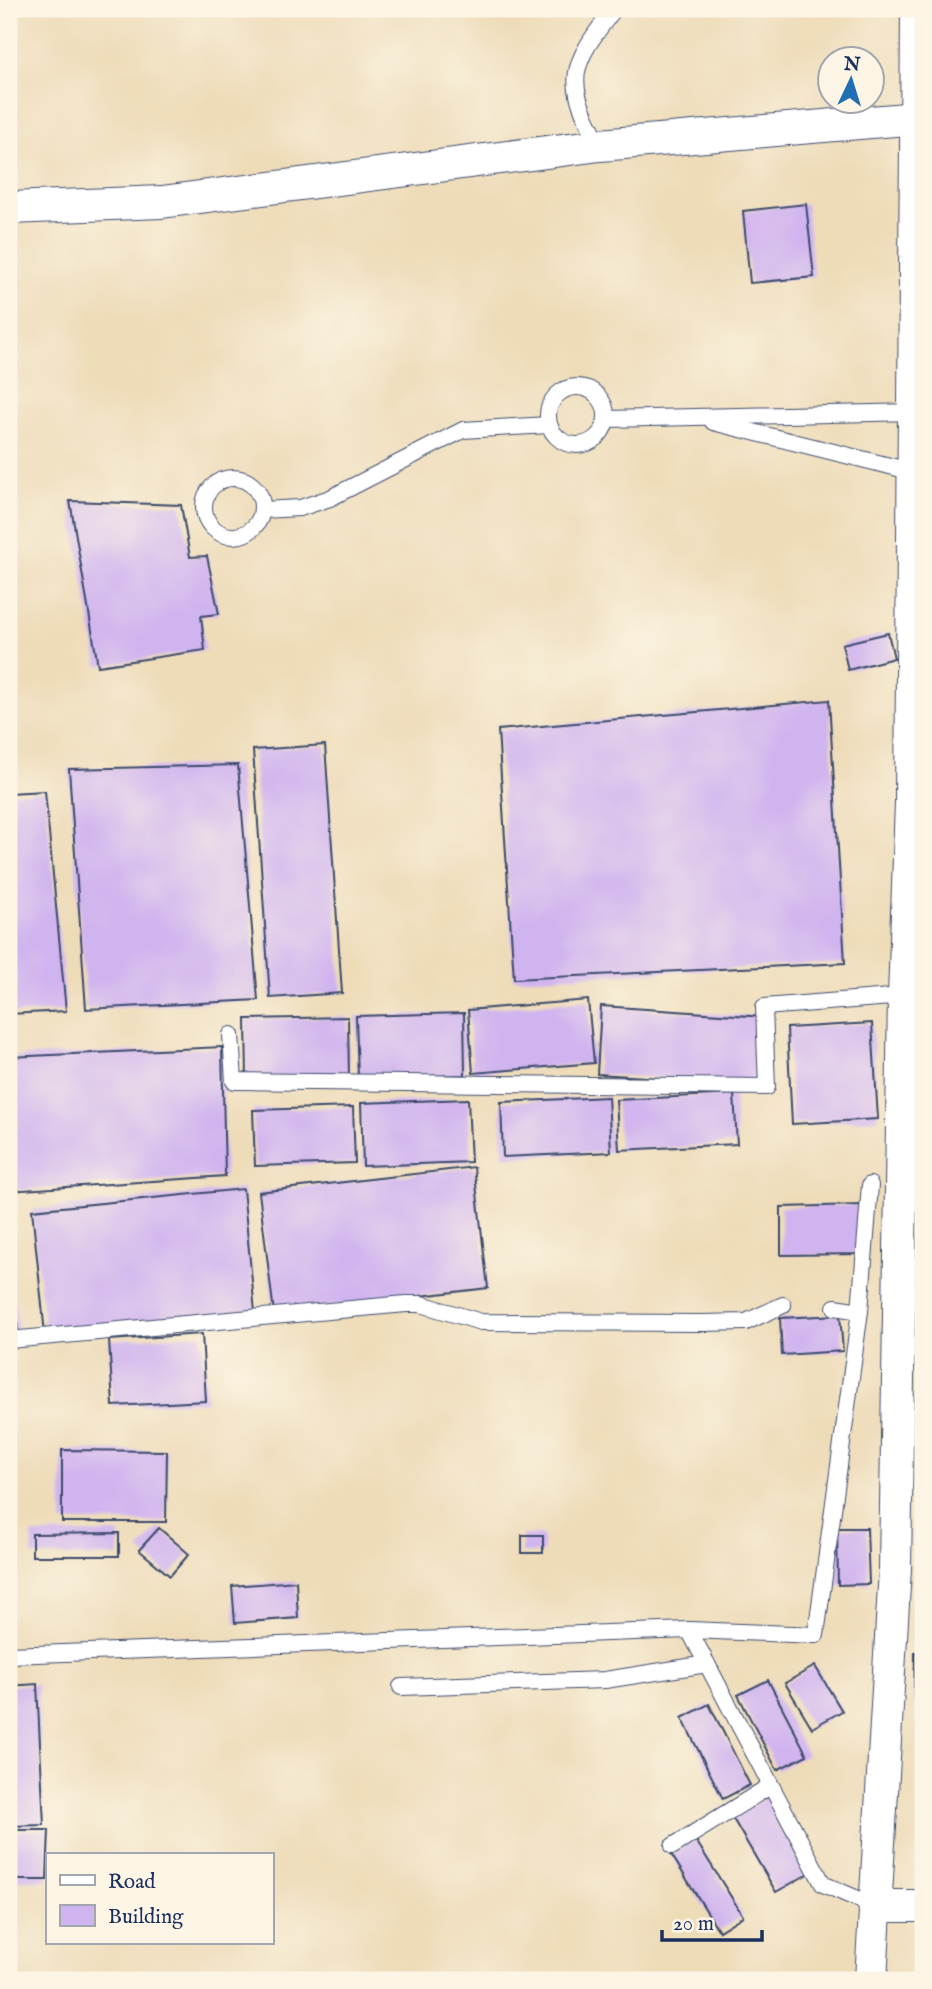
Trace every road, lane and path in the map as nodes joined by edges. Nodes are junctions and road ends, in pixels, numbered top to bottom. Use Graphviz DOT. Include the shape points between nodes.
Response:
graph roads {
  1 [pos="614,9"];
  2 [pos="917,9"];
  3 [pos="918,118"];
  4 [pos="600,145"];
  5 [pos="9,208"];
  6 [pos="915,412"];
  7 [pos="690,416"];
  8 [pos="606,419"];
  9 [pos="549,425"];
  10 [pos="914,472"];
  11 [pos="262,510"];
  12 [pos="904,996"];
  13 [pos="231,1035"];
  14 [pos="870,1185"];
  15 [pos="783,1305"];
  16 [pos="835,1307"];
  17 [pos="859,1311"];
  18 [pos="9,1340"];
  19 [pos="689,1630"];
  20 [pos="9,1655"];
  21 [pos="708,1664"];
  22 [pos="401,1687"];
  23 [pos="770,1786"];
  24 [pos="673,1846"];
  25 [pos="874,1906"];
  26 [pos="923,1906"];
  27 [pos="871,1980"];
  1 -- 4 [label="lane" via="585,46 574,79 580,108"];
  2 -- 3 [label="street"];
  3 -- 4 [label="street"];
  3 -- 6 [label="street"];
  4 -- 5 [label="street" via="162,202"];
  6 -- 7 [label="lane"];
  6 -- 10 [label="street"];
  7 -- 8 [label="lane"];
  7 -- 10 [label="lane"];
  8 -- 9 [label="lane" via="598,436 580,444 561,440"];
  8 -- 9 [label="lane" via="602,401 595,394 569,388 554,398"];
  9 -- 11 [label="lane" via="463,430 331,498 300,508"];
  10 -- 12 [label="street"];
  12 -- 13 [label="lane" via="764,1007 767,1087 234,1081"];
  12 -- 25 [label="street" via="895,1569"];
  14 -- 17 [label="lane"];
  15 -- 18 [label="lane" via="746,1322 702,1323 471,1321 421,1304 406,1304"];
  16 -- 17 [label="lane"];
  17 -- 19 [label="lane" via="816,1635"];
  19 -- 20 [label="lane"];
  19 -- 21 [label="lane"];
  21 -- 22 [label="lane" via="605,1680"];
  21 -- 23 [label="lane"];
  23 -- 24 [label="lane"];
  23 -- 25 [label="lane" via="823,1884"];
  25 -- 26 [label="street"];
  25 -- 27 [label="street"];
}
